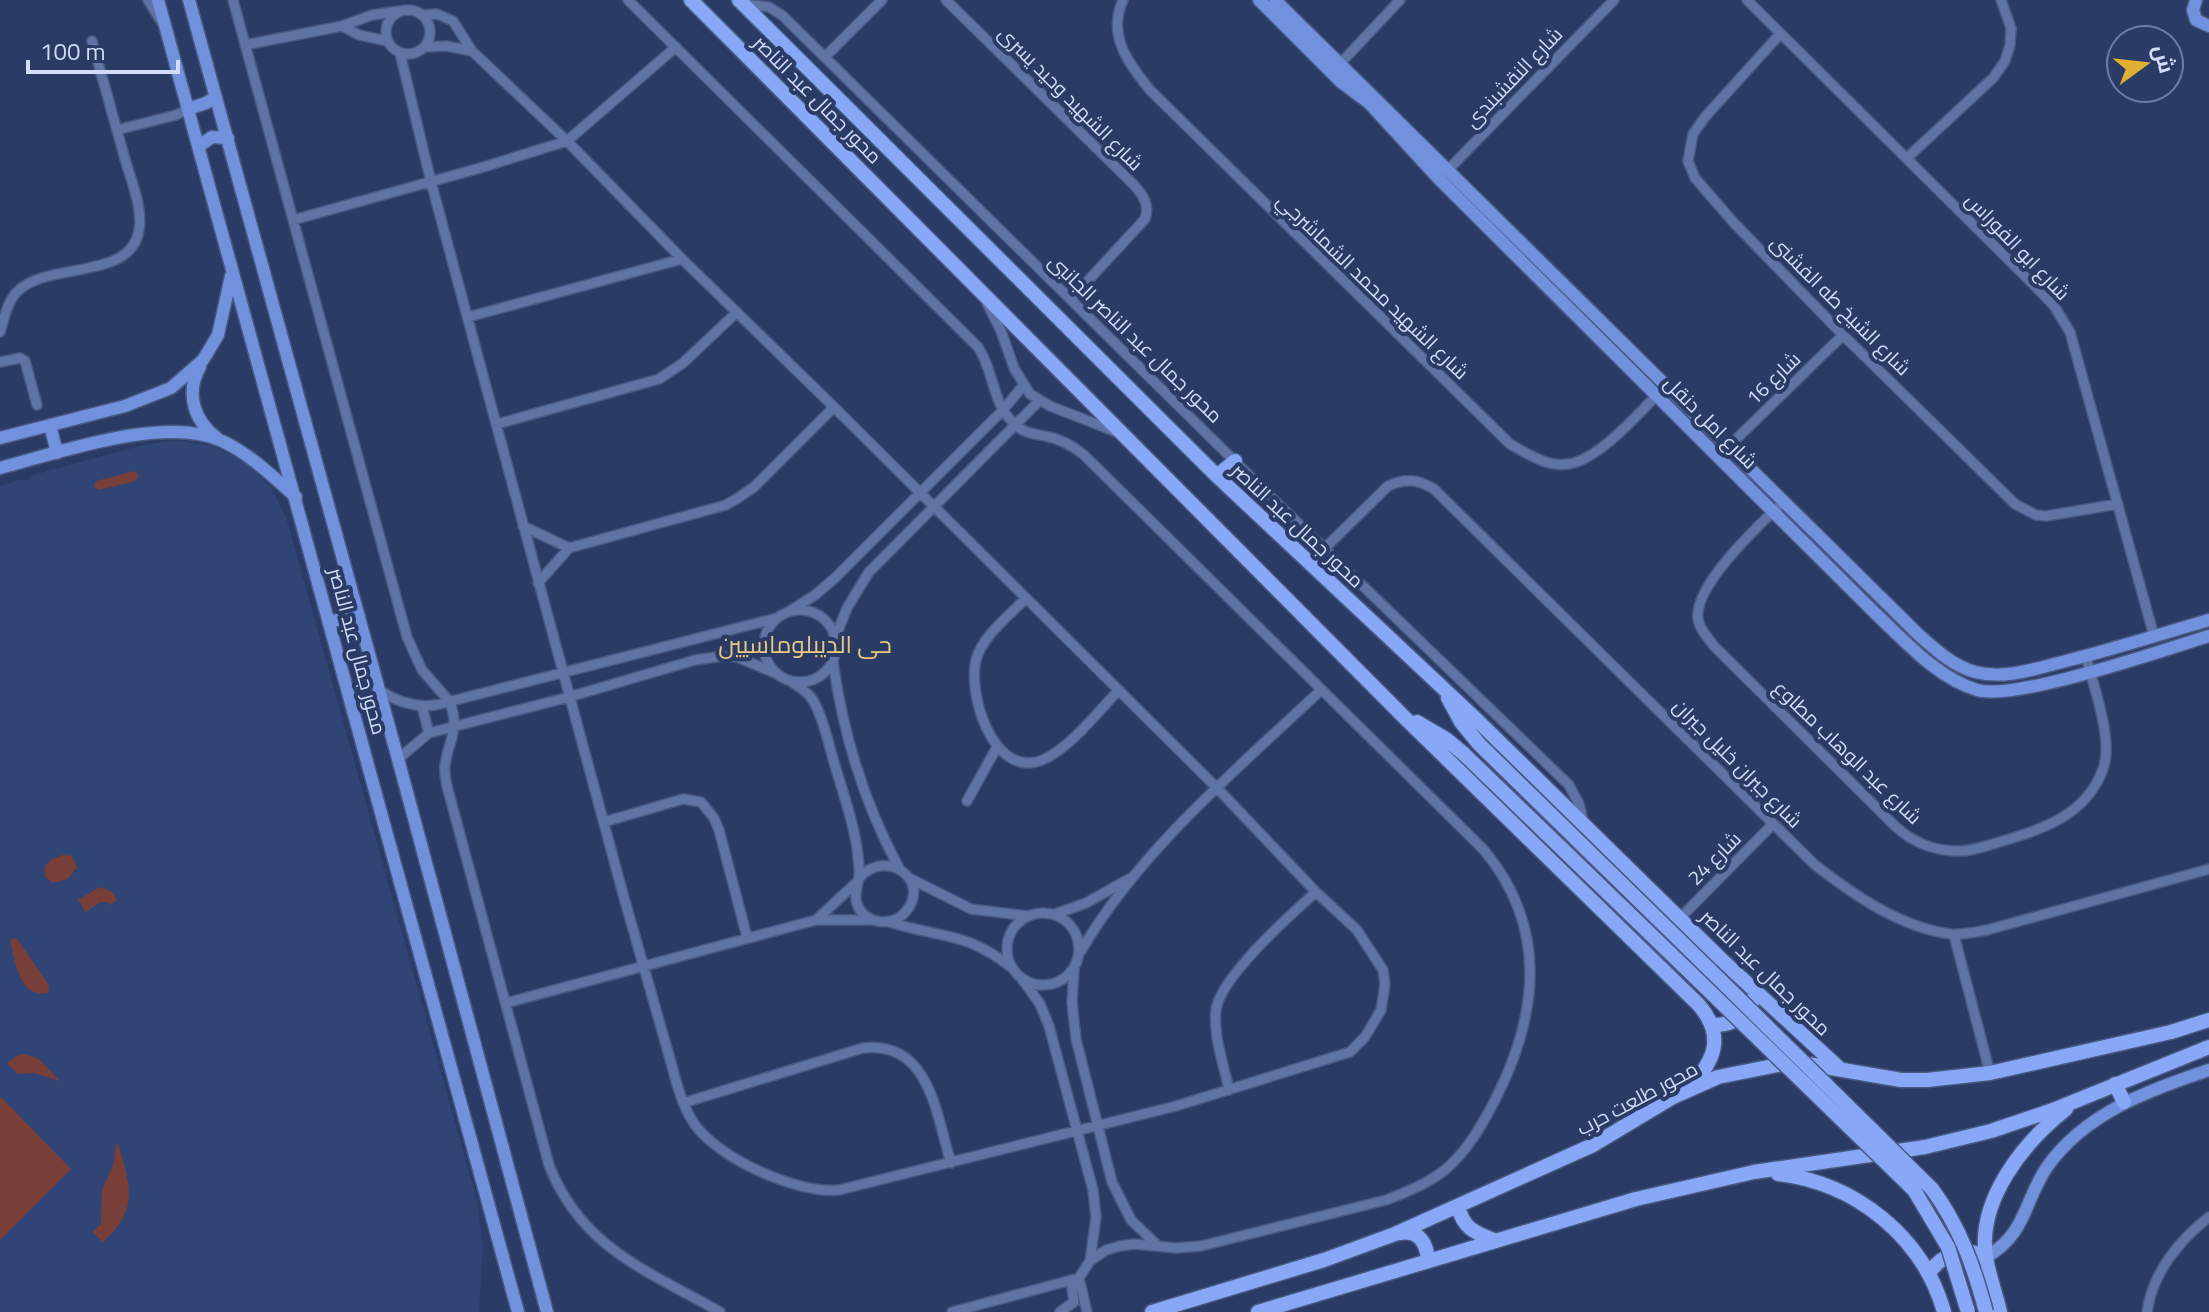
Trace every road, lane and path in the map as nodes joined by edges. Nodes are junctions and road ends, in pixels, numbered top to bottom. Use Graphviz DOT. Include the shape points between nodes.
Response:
graph roads {
  1 [pos="148,0"];
  2 [pos="158,0"];
  3 [pos="189,0"];
  4 [pos="233,0"];
  5 [pos="628,0"];
  6 [pos="691,0"];
  7 [pos="882,0"];
  8 [pos="946,0"];
  9 [pos="1123,0"];
  10 [pos="1259,0"];
  11 [pos="1275,0"];
  12 [pos="1400,0"];
  13 [pos="1614,0"];
  14 [pos="1747,0"];
  15 [pos="2001,0"];
  16 [pos="2183,0"];
  17 [pos="740,2"];
  18 [pos="2194,5"];
  19 [pos="399,11"];
  20 [pos="422,15"];
  21 [pos="342,26"];
  22 [pos="2208,29"];
  23 [pos="166,30"];
  24 [pos="1780,34"];
  25 [pos="92,41"];
  26 [pos="387,41"];
  27 [pos="245,45"];
  28 [pos="424,47"];
  29 [pos="676,47"];
  30 [pos="472,51"];
  31 [pos="400,53"];
  32 [pos="825,57"];
  33 [pos="1336,68"];
  34 [pos="216,97"];
  35 [pos="188,109"];
  36 [pos="117,130"];
  37 [pos="228,138"];
  38 [pos="567,141"];
  39 [pos="199,146"];
  40 [pos="1907,158"];
  41 [pos="1444,174"];
  42 [pos="431,182"];
  43 [pos="293,220"];
  44 [pos="682,259"];
  45 [pos="232,269"];
  46 [pos="980,289"];
  47 [pos="1071,299"];
  48 [pos="737,312"];
  49 [pos="468,317"];
  50 [pos="0,332"];
  51 [pos="1843,335"];
  52 [pos="203,360"];
  53 [pos="0,362"];
  54 [pos="1023,386"];
  55 [pos="1661,391"];
  56 [pos="1039,401"];
  57 [pos="37,405"];
  58 [pos="834,407"];
  59 [pos="1002,411"];
  60 [pos="497,424"];
  61 [pos="1015,424"];
  62 [pos="50,425"];
  63 [pos="1124,435"];
  64 [pos="0,438"];
  65 [pos="221,440"];
  66 [pos="1728,447"];
  67 [pos="57,453"];
  68 [pos="1235,461"];
  69 [pos="0,468"];
  70 [pos="1217,476"];
  71 [pos="920,493"];
  72 [pos="296,497"];
  73 [pos="1784,501"];
  74 [pos="2118,504"];
  75 [pos="934,506"];
  76 [pos="1773,512"];
  77 [pos="523,526"];
  78 [pos="569,548"];
  79 [pos="1325,548"];
  80 [pos="538,583"];
  81 [pos="1026,598"];
  82 [pos="788,612"];
  83 [pos="358,614"];
  84 [pos="777,618"];
  85 [pos="2209,620"];
  86 [pos="330,622"];
  87 [pos="2154,636"];
  88 [pos="2209,636"];
  89 [pos="835,638"];
  90 [pos="2086,656"];
  91 [pos="833,662"];
  92 [pos="2090,672"];
  93 [pos="775,673"];
  94 [pos="563,675"];
  95 [pos="792,682"];
  96 [pos="379,690"];
  97 [pos="1119,690"];
  98 [pos="1320,691"];
  99 [pos="1445,691"];
  100 [pos="569,697"];
  101 [pos="450,702"];
  102 [pos="422,707"];
  103 [pos="1405,718"];
  104 [pos="455,726"];
  105 [pos="429,733"];
  106 [pos="997,747"];
  107 [pos="398,759"];
  108 [pos="1217,788"];
  109 [pos="967,801"];
  110 [pos="604,822"];
  111 [pos="1773,824"];
  112 [pos="1584,825"];
  113 [pos="899,868"];
  114 [pos="2209,869"];
  115 [pos="909,878"];
  116 [pos="1132,878"];
  117 [pos="859,879"];
  118 [pos="1316,892"];
  119 [pos="1055,914"];
  120 [pos="1028,916"];
  121 [pos="1680,918"];
  122 [pos="816,920"];
  123 [pos="873,920"];
  124 [pos="889,922"];
  125 [pos="1954,935"];
  126 [pos="747,937"];
  127 [pos="1081,951"];
  128 [pos="643,965"];
  129 [pos="1012,968"];
  130 [pos="1074,970"];
  131 [pos="1705,976"];
  132 [pos="1022,979"];
  133 [pos="1756,992"];
  134 [pos="506,1003"];
  135 [pos="2209,1020"];
  136 [pos="1711,1025"];
  137 [pos="2208,1049"];
  138 [pos="1839,1068"];
  139 [pos="2209,1070"];
  140 [pos="1990,1073"];
  141 [pos="2115,1084"];
  142 [pos="1689,1089"];
  143 [pos="1229,1090"];
  144 [pos="2083,1098"];
  145 [pos="2124,1102"];
  146 [pos="683,1103"];
  147 [pos="1096,1126"];
  148 [pos="1077,1132"];
  149 [pos="951,1163"];
  150 [pos="1754,1172"];
  151 [pos="1458,1206"];
  152 [pos="2209,1217"];
  153 [pos="1395,1234"];
  154 [pos="1496,1241"];
  155 [pos="1157,1245"];
  156 [pos="1986,1257"];
  157 [pos="1090,1261"];
  158 [pos="1428,1261"];
  159 [pos="1929,1273"];
  160 [pos="1075,1279"];
  161 [pos="518,1312"];
  162 [pos="547,1312"];
  163 [pos="720,1312"];
  164 [pos="952,1312"];
  165 [pos="1060,1312"];
  166 [pos="1087,1312"];
  167 [pos="1152,1312"];
  168 [pos="1258,1312"];
  169 [pos="1944,1312"];
  170 [pos="1968,1312"];
  171 [pos="1986,1312"];
  172 [pos="2000,1312"];
  173 [pos="2147,1312"];
  1 -- 23 [label="street"];
  2 -- 23 [label="main road, محور جمال عبد الناصر"];
  3 -- 34 [label="main road, محور جمال عبد الناصر"];
  4 -- 27 [label="street"];
  5 -- 29 [label="street"];
  6 -- 46 [label="main road, محور جمال عبد الناصر"];
  7 -- 32 [label="street"];
  8 -- 47 [label="street, شارع الشهيد وحيد يسرى" via="1134,185 1147,205 1141,224"];
  9 -- 55 [label="street, شارع الشهيد محمد الشماشرجي" via="1116,21 1120,42 1129,64 1150,90 1510,444 1545,462 1570,464 1597,451"];
  10 -- 33 [label="main road, شارع امل دنقل"];
  11 -- 33 [label="main road, شارع امل دنقل"];
  12 -- 33 [label="street"];
  13 -- 41 [label="street, شارع النقشبندى"];
  14 -- 24 [label="street, شارع ابو الفوراس"];
  15 -- 40 [label="street" via="2011,28 2005,61"];
  16 -- 18 [label="main road"];
  17 -- 32 [label="street, محور جمال عبد الناصر الجانبى" via="776,11"];
  17 -- 70 [label="main road, محور جمال عبد الناصر"];
  18 -- 22 [label="main road" via="2196,20"];
  19 -- 20 [label="street"];
  19 -- 21 [label="street"];
  19 -- 26 [label="street" via="387,24"];
  20 -- 28 [label="street" via="430,31"];
  20 -- 30 [label="street" via="453,21"];
  21 -- 26 [label="street"];
  21 -- 27 [label="street"];
  23 -- 35 [label="main road, محور جمال عبد الناصر"];
  24 -- 40 [label="street, شارع ابو الفوراس"];
  24 -- 51 [label="street, شارع الشيخ طه الفشنى" via="1699,125 1688,161 1703,188"];
  25 -- 36 [label="street"];
  26 -- 31 [label="street"];
  27 -- 43 [label="street"];
  28 -- 30 [label="street"];
  28 -- 31 [label="street"];
  29 -- 38 [label="street"];
  29 -- 59 [label="street" via="978,347"];
  30 -- 38 [label="street"];
  31 -- 42 [label="street"];
  32 -- 47 [label="street, محور جمال عبد الناصر الجانبى"];
  33 -- 41 [label="main road, شارع امل دنقل"];
  34 -- 35 [label="main road"];
  34 -- 37 [label="main road, محور جمال عبد الناصر"];
  35 -- 36 [label="street"];
  35 -- 39 [label="main road, محور جمال عبد الناصر"];
  36 -- 50 [label="street" via="140,216 134,244 112,262 22,287 12,296"];
  37 -- 39 [label="main road" via="212,137"];
  37 -- 83 [label="main road, محور جمال عبد الناصر"];
  38 -- 42 [label="street"];
  38 -- 44 [label="street"];
  39 -- 45 [label="main road, محور جمال عبد الناصر"];
  40 -- 74 [label="street, شارع ابو الفوراس" via="2063,319"];
  41 -- 55 [label="main road, شارع امل دنقل"];
  42 -- 43 [label="street"];
  42 -- 49 [label="street"];
  43 -- 101 [label="street" via="407,637 417,661"];
  44 -- 48 [label="street"];
  44 -- 49 [label="street"];
  45 -- 52 [label="main road" via="218,335"];
  45 -- 72 [label="main road, محور جمال عبد الناصر"];
  46 -- 54 [label="street"];
  46 -- 63 [label="main road, محور جمال عبد الناصر"];
  47 -- 68 [label="street, محور جمال عبد الناصر الجانبى"];
  48 -- 58 [label="street"];
  48 -- 60 [label="street" via="659,379"];
  49 -- 60 [label="street"];
  51 -- 66 [label="street, شارع 16"];
  51 -- 74 [label="street, شارع الشيخ طه الفشنى" via="2015,504 2046,516"];
  52 -- 62 [label="main road" via="158,394"];
  52 -- 65 [label="main road" via="192,389 193,404 208,431"];
  53 -- 57 [label="street" via="25,361"];
  54 -- 56 [label="street"];
  54 -- 59 [label="street"];
  55 -- 66 [label="main road, شارع امل دنقل"];
  55 -- 76 [label="main road, شارع امل دنقل"];
  56 -- 61 [label="street"];
  56 -- 63 [label="street"];
  58 -- 71 [label="street"];
  58 -- 78 [label="street" via="760,482 726,505"];
  59 -- 61 [label="street"];
  59 -- 71 [label="street"];
  60 -- 77 [label="street"];
  61 -- 75 [label="street"];
  61 -- 98 [label="street" via="1068,443 1084,455"];
  62 -- 64 [label="main road"];
  62 -- 67 [label="main road"];
  63 -- 103 [label="main road, محور جمال عبد الناصر"];
  65 -- 67 [label="main road" via="165,431"];
  65 -- 72 [label="main road"];
  66 -- 73 [label="main road, شارع امل دنقل"];
  67 -- 69 [label="main road"];
  68 -- 70 [label="main road"];
  68 -- 79 [label="street, محور جمال عبد الناصر الجانبى"];
  70 -- 99 [label="main road, محور جمال عبد الناصر"];
  71 -- 75 [label="street"];
  71 -- 82 [label="street" via="825,588"];
  72 -- 86 [label="main road, محور جمال عبد الناصر"];
  73 -- 76 [label="street, شارع عبد الوهاب مطاوع"];
  73 -- 90 [label="main road, شارع امل دنقل" via="1919,635 1964,669 2007,674"];
  74 -- 87 [label="street, شارع ابو الفوراس"];
  75 -- 81 [label="street"];
  75 -- 89 [label="street" via="861,583"];
  76 -- 92 [label="main road, شارع امل دنقل" via="1951,679 1995,692"];
  76 -- 92 [label="street, شارع عبد الوهاب مطاوع" via="1709,581 1698,608 1700,626 1713,645 1913,840 1970,851 2054,824 2087,798 2107,757"];
  77 -- 78 [label="street"];
  77 -- 80 [label="street"];
  78 -- 80 [label="street"];
  79 -- 111 [label="street, شارع جبران خليل جبران" via="1388,486 1423,482"];
  79 -- 112 [label="street, محور جمال عبد الناصر الجانبى" via="1569,785"];
  80 -- 94 [label="street"];
  81 -- 97 [label="street"];
  81 -- 106 [label="street" via="976,660 975,683"];
  82 -- 84 [label="street"];
  82 -- 89 [label="street" via="812,612 823,618"];
  83 -- 86 [label="main road"];
  83 -- 96 [label="main road, محور جمال عبد الناصر"];
  84 -- 93 [label="street" via="769,627 764,651"];
  84 -- 94 [label="street"];
  85 -- 87 [label="main road, شارع امل دنقل"];
  86 -- 161 [label="main road, محور جمال عبد الناصر"];
  87 -- 90 [label="main road, شارع امل دنقل"];
  88 -- 92 [label="main road, شارع امل دنقل"];
  89 -- 91 [label="street"];
  90 -- 92 [label="street, شارع عبد الوهاب مطاوع"];
  91 -- 95 [label="street" via="816,679"];
  91 -- 113 [label="street" via="867,798"];
  93 -- 95 [label="street"];
  93 -- 100 [label="street" via="749,660 710,657"];
  94 -- 100 [label="street"];
  94 -- 101 [label="street"];
  95 -- 117 [label="street" via="809,695 821,716 852,823"];
  96 -- 102 [label="street"];
  96 -- 107 [label="main road, محور جمال عبد الناصر"];
  97 -- 106 [label="street" via="1047,758 1016,761"];
  97 -- 108 [label="street"];
  98 -- 108 [label="street"];
  98 -- 155 [label="street" via="1483,849 1511,887 1530,960 1520,1039 1481,1127 1445,1169 1411,1190 1210,1244"];
  99 -- 112 [label="main road, محور جمال عبد الناصر"];
  99 -- 131 [label="main road" via="1479,744"];
  100 -- 104 [label="street"];
  100 -- 110 [label="street"];
  101 -- 102 [label="street"];
  101 -- 104 [label="street"];
  102 -- 105 [label="street"];
  103 -- 131 [label="main road" via="1455,746"];
  103 -- 136 [label="main road, محور جمال عبد الناصر" via="1699,1005"];
  104 -- 105 [label="street"];
  104 -- 134 [label="street" via="445,767 448,790"];
  105 -- 107 [label="street"];
  106 -- 109 [label="street"];
  107 -- 162 [label="main road, محور جمال عبد الناصر"];
  108 -- 116 [label="street"];
  108 -- 118 [label="street"];
  110 -- 126 [label="street" via="683,799 701,802 719,830"];
  110 -- 128 [label="street"];
  111 -- 121 [label="street, شارع 24"];
  111 -- 125 [label="street, شارع جبران خليل جبران" via="1814,864 1852,890 1908,922"];
  112 -- 121 [label="main road, محور جمال عبد الناصر"];
  113 -- 115 [label="street"];
  113 -- 117 [label="street" via="878,865"];
  114 -- 125 [label="street, شارع جبران خليل جبران"];
  115 -- 120 [label="street" via="971,909"];
  115 -- 124 [label="street" via="910,905"];
  116 -- 119 [label="street"];
  116 -- 127 [label="street"];
  117 -- 122 [label="street"];
  117 -- 123 [label="street" via="856,900"];
  118 -- 143 [label="street" via="1234,974 1219,999 1217,1033"];
  118 -- 143 [label="street" via="1357,930 1383,970 1381,1010 1350,1052"];
  119 -- 120 [label="street"];
  119 -- 127 [label="street" via="1071,925"];
  120 -- 129 [label="street" via="1008,939"];
  121 -- 133 [label="main road, محور جمال عبد الناصر"];
  122 -- 123 [label="street"];
  122 -- 126 [label="street"];
  123 -- 124 [label="street"];
  124 -- 129 [label="street" via="962,938"];
  125 -- 140 [label="street"];
  126 -- 128 [label="street"];
  127 -- 130 [label="street"];
  128 -- 134 [label="street"];
  128 -- 146 [label="street"];
  129 -- 132 [label="street"];
  130 -- 132 [label="street" via="1044,986"];
  130 -- 147 [label="street" via="1076,1039"];
  131 -- 170 [label="main road, bridge" via="1914,1190 1948,1247"];
  131 -- 171 [label="main road, bridge" via="1932,1189 1961,1237"];
  132 -- 148 [label="street" via="1045,1014"];
  133 -- 136 [label="main road" via="1740,1018"];
  133 -- 138 [label="main road, محور جمال عبد الناصر"];
  134 -- 163 [label="street" via="549,1165 567,1203 609,1246"];
  135 -- 140 [label="main road, محور طلعت حرب"];
  136 -- 142 [label="main road" via="1711,1060"];
  137 -- 141 [label="main road"];
  138 -- 140 [label="main road, محور طلعت حرب" via="1901,1080"];
  138 -- 142 [label="main road, محور طلعت حرب" via="1778,1065 1718,1077"];
  139 -- 145 [label="main road"];
  141 -- 144 [label="main road"];
  141 -- 145 [label="main road"];
  142 -- 151 [label="main road, محور طلعت حرب" via="1593,1145"];
  143 -- 147 [label="street"];
  144 -- 150 [label="main road" via="1925,1147"];
  144 -- 156 [label="main road" via="2044,1128 2012,1168 1991,1210"];
  145 -- 156 [label="main road" via="2066,1145 2047,1168 2014,1235"];
  146 -- 149 [label="street" via="695,1126 716,1145 771,1175 813,1190 864,1186"];
  146 -- 149 [label="street" via="863,1048 890,1048 910,1059 923,1077"];
  147 -- 148 [label="street"];
  147 -- 155 [label="street" via="1124,1210"];
  148 -- 149 [label="street"];
  148 -- 157 [label="street" via="1095,1204"];
  150 -- 154 [label="main road" via="1636,1199"];
  150 -- 159 [label="main road" via="1802,1178 1848,1195 1888,1223"];
  151 -- 153 [label="main road, محور طلعت حرب"];
  151 -- 154 [label="main road" via="1471,1231"];
  152 -- 173 [label="street" via="2171,1257"];
  153 -- 158 [label="main road" via="1420,1237"];
  153 -- 167 [label="main road, محور طلعت حرب"];
  154 -- 158 [label="main road"];
  155 -- 157 [label="street" via="1120,1246"];
  156 -- 159 [label="main road" via="1952,1253"];
  156 -- 172 [label="main road"];
  157 -- 160 [label="street"];
  158 -- 168 [label="main road"];
  159 -- 169 [label="main road"];
  160 -- 164 [label="street"];
  160 -- 165 [label="street" via="1074,1302"];
  160 -- 166 [label="street"];
}
